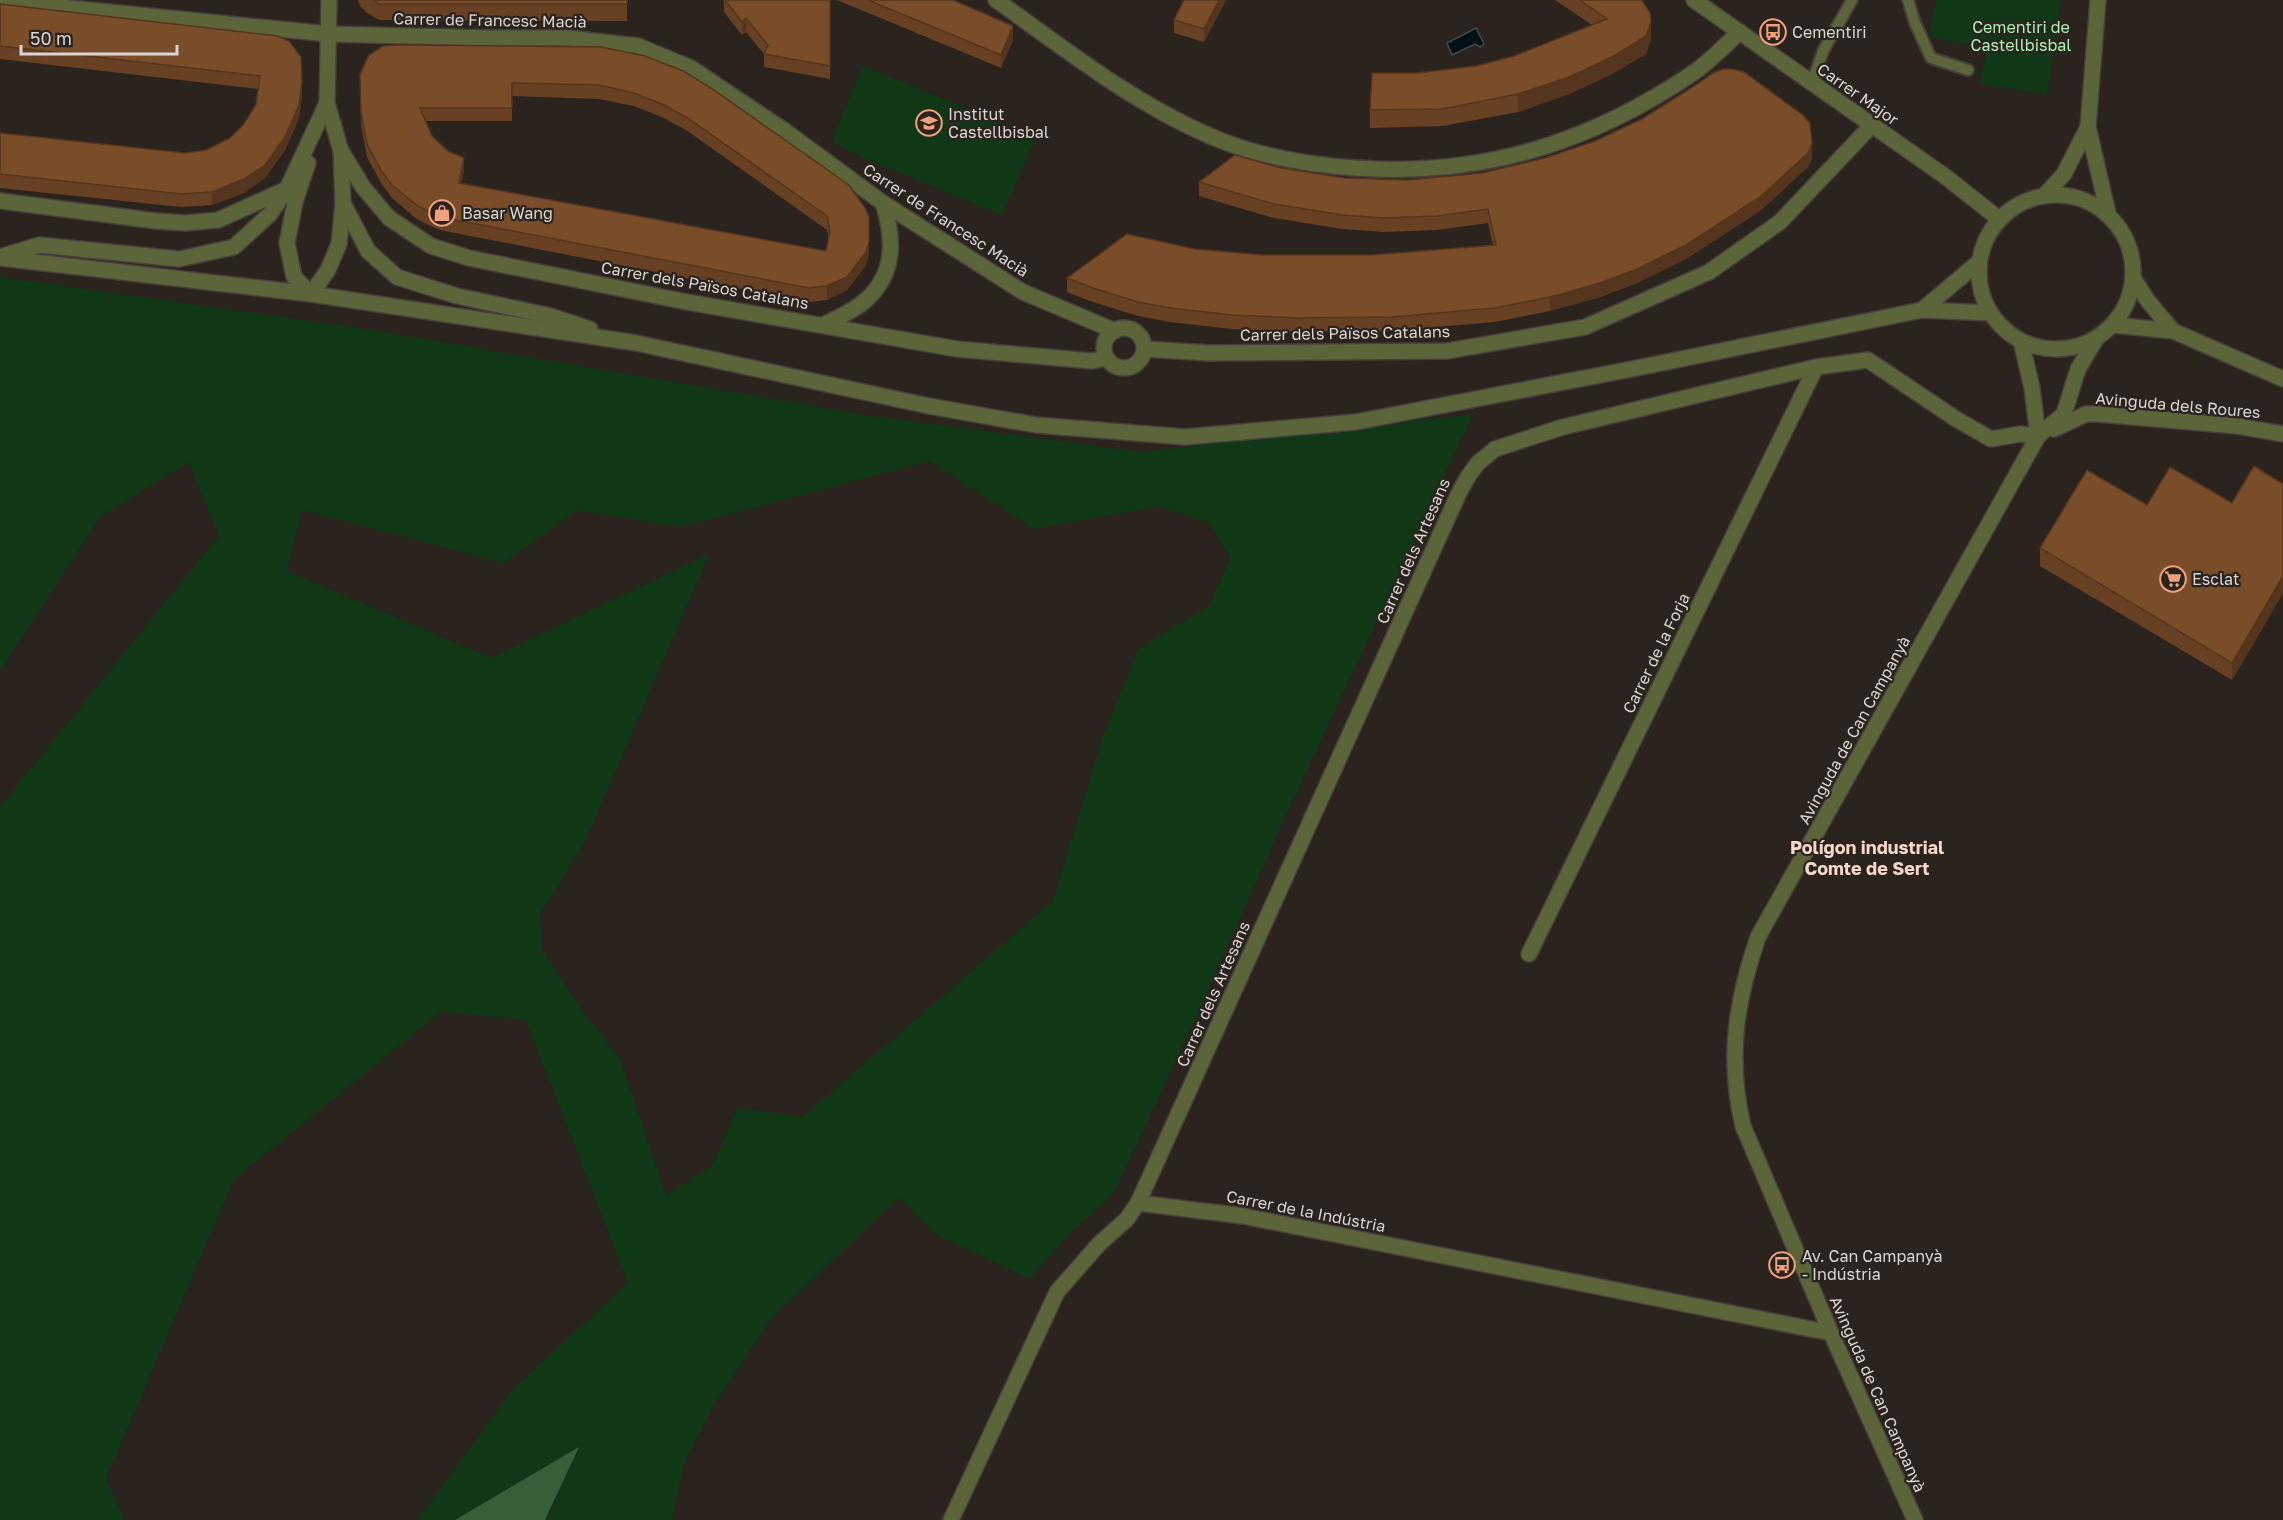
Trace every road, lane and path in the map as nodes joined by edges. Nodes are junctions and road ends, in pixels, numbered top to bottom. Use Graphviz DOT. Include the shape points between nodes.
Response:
graph roads {
  1 [pos="328,0"];
  2 [pos="996,0"];
  3 [pos="1694,0"];
  4 [pos="1852,0"];
  5 [pos="1908,0"];
  6 [pos="2098,0"];
  7 [pos="0,1"];
  8 [pos="1740,32"];
  9 [pos="329,34"];
  10 [pos="1968,70"];
  11 [pos="1812,83"];
  12 [pos="327,103"];
  13 [pos="1871,126"];
  14 [pos="2088,128"];
  15 [pos="340,151"];
  16 [pos="286,189"];
  17 [pos="2044,196"];
  18 [pos="0,201"];
  19 [pos="344,203"];
  20 [pos="883,203"];
  21 [pos="2108,213"];
  22 [pos="1999,219"];
  23 [pos="0,258"];
  24 [pos="1979,262"];
  25 [pos="2133,278"];
  26 [pos="311,294"];
  27 [pos="1922,310"];
  28 [pos="1991,314"];
  29 [pos="825,324"];
  30 [pos="2113,325"];
  31 [pos="1115,331"];
  32 [pos="2173,331"];
  33 [pos="2096,339"];
  34 [pos="2021,341"];
  35 [pos="636,343"];
  36 [pos="1144,349"];
  37 [pos="1107,358"];
  38 [pos="1816,367"];
  39 [pos="2283,379"];
  40 [pos="2283,434"];
  41 [pos="2038,436"];
  42 [pos="1529,954"];
  43 [pos="1138,1203"];
  44 [pos="1831,1333"];
  45 [pos="951,1520"];
  46 [pos="1915,1520"];
  1 -- 9 [label="street"];
  2 -- 8 [label="street" via="1104,76 1169,116 1222,141 1277,158 1395,171 1509,157 1574,138 1637,108 1697,70"];
  3 -- 8 [label="street, Carrer Major"];
  4 -- 11 [label="lane" via="1822,51"];
  5 -- 10 [label="lane" via="1931,58"];
  6 -- 14 [label="street"];
  7 -- 9 [label="street, Carrer de Francesc Macià"];
  8 -- 11 [label="street, Carrer Major"];
  9 -- 12 [label="street"];
  9 -- 20 [label="street, Carrer de Francesc Macià" via="568,38 638,46 691,68"];
  11 -- 13 [label="street, Carrer Major"];
  12 -- 15 [label="street"];
  12 -- 16 [label="street"];
  12 -- 26 [label="street" via="295,202 287,243 294,277"];
  13 -- 22 [label="street, Carrer Major"];
  13 -- 36 [label="street, Carrer dels Països Catalans" via="1780,222 1709,272 1585,327 1447,351 1209,353"];
  14 -- 17 [label="street" via="2064,174"];
  14 -- 21 [label="street"];
  15 -- 19 [label="street"];
  15 -- 29 [label="street, Carrer dels Països Catalans" via="389,218 431,246 469,258 687,302"];
  16 -- 18 [label="street" via="218,220 186,222"];
  16 -- 23 [label="street" via="270,213 234,247 179,259 39,245"];
  17 -- 21 [label="street" via="2075,197"];
  17 -- 22 [label="street" via="2025,201"];
  19 -- 26 [label="street" via="339,244 328,270"];
  19 -- 35 [label="street" via="368,251 397,277 457,296 551,316"];
  20 -- 29 [label="street" via="892,247 883,275 866,300"];
  20 -- 31 [label="street, Carrer de Francesc Macià" via="1023,292"];
  21 -- 25 [label="street" via="2131,252"];
  22 -- 24 [label="street" via="1984,243"];
  23 -- 26 [label="street"];
  24 -- 27 [label="street"];
  24 -- 28 [label="street" via="1981,295"];
  25 -- 30 [label="street" via="2127,303"];
  25 -- 32 [label="street"];
  26 -- 35 [label="street"];
  27 -- 28 [label="street"];
  27 -- 35 [label="street" via="1356,422 1185,437 1036,425"];
  28 -- 34 [label="street"];
  29 -- 37 [label="street, Carrer dels Països Catalans" via="957,349 1092,361"];
  30 -- 32 [label="street"];
  30 -- 33 [label="street"];
  31 -- 36 [label="street, Carrer de Francesc Macià" via="1132,330 1141,337"];
  31 -- 37 [label="street" via="1106,340"];
  32 -- 39 [label="street"];
  33 -- 34 [label="street" via="2056,350"];
  33 -- 41 [label="street, Avinguda de Can Campanyà" via="2078,369 2064,414"];
  34 -- 41 [label="street"];
  36 -- 37 [label="street" via="1140,361 1129,368 1117,367"];
  38 -- 41 [label="street, Carrer dels Artesans" via="1868,360 1991,439 2020,434"];
  38 -- 42 [label="street, Carrer de la Forja"];
  38 -- 43 [label="street, Carrer dels Artesans" via="1563,427 1495,449 1478,463 1458,495"];
  40 -- 41 [label="street, Avinguda dels Roures" via="2237,426 2086,414"];
  41 -- 44 [label="street, Avinguda de Can Campanyà" via="1758,937 1744,978 1734,1058 1736,1098 1743,1126"];
  43 -- 44 [label="street, Carrer de la Indústria" via="1243,1216"];
  43 -- 45 [label="street" via="1128,1219 1099,1244 1057,1292"];
  44 -- 46 [label="street, Avinguda de Can Campanyà"];
}
